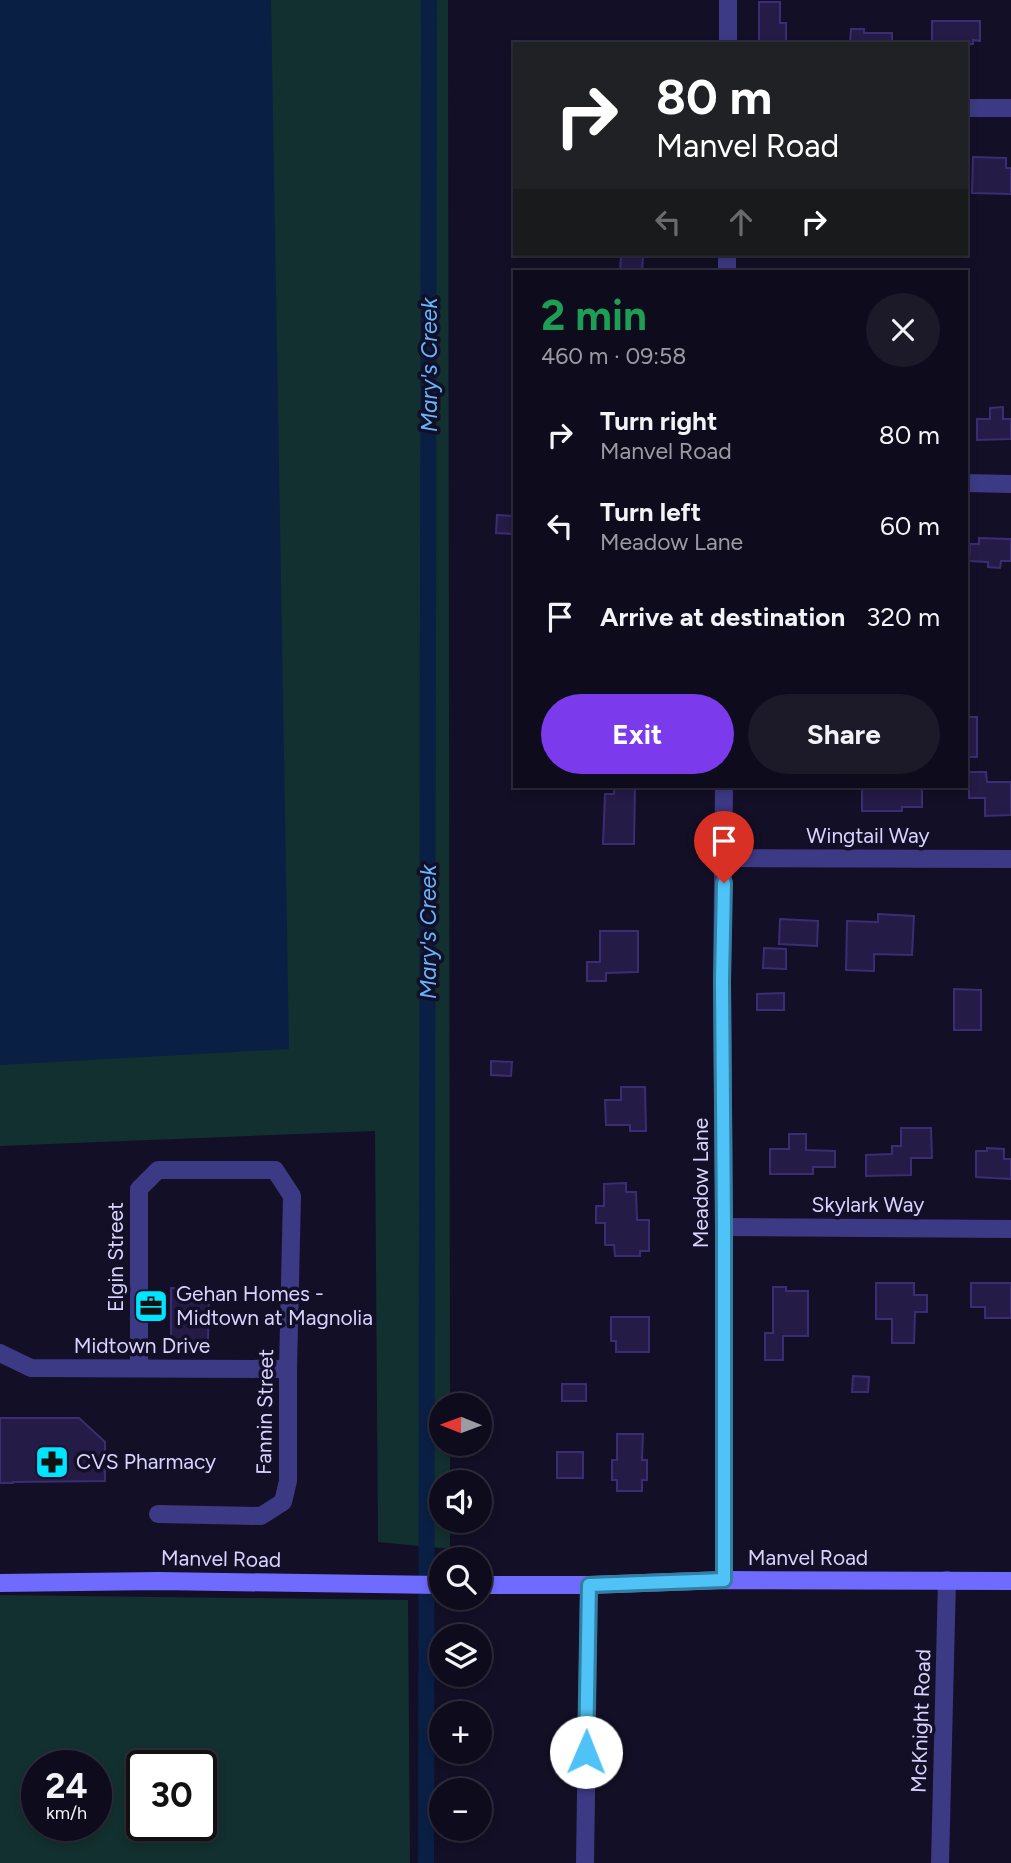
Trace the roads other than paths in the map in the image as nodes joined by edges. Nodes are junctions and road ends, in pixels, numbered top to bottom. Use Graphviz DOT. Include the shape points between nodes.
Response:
graph roads {
  1 [pos="728,0"];
  2 [pos="728,42"];
  3 [pos="968,108"];
  4 [pos="1011,108"];
  5 [pos="968,484"];
  6 [pos="1011,484"];
  7 [pos="724,788"];
  8 [pos="724,858"];
  9 [pos="1011,859"];
  10 [pos="292,1196"];
  11 [pos="724,1227"];
  12 [pos="1011,1228"];
  13 [pos="0,1353"];
  14 [pos="139,1368"];
  15 [pos="288,1369"];
  16 [pos="158,1514"];
  17 [pos="724,1580"];
  18 [pos="947,1580"];
  19 [pos="1011,1581"];
  20 [pos="0,1583"];
  21 [pos="429,1585"];
  22 [pos="492,1585"];
  23 [pos="589,1585"];
  24 [pos="585,1863"];
  25 [pos="940,1863"];
  1 -- 2 [label="street"];
  3 -- 4 [label="street"];
  5 -- 6 [label="street"];
  7 -- 8 [label="street, Meadow Lane"];
  8 -- 9 [label="street, Wingtail Way"];
  8 -- 11 [label="street, Meadow Lane"];
  10 -- 14 [label="street, Elgin Street" via="275,1170 158,1170 139,1189"];
  10 -- 15 [label="street, Fannin Street"];
  11 -- 12 [label="street, Skylark Way"];
  11 -- 17 [label="street, Meadow Lane"];
  13 -- 14 [label="street, Midtown Drive" via="31,1368"];
  14 -- 15 [label="street, Midtown Drive"];
  15 -- 16 [label="street, Fannin Street" via="288,1480 283,1502 261,1516"];
  17 -- 18 [label="main road, Manvel Road"];
  17 -- 23 [label="main road, Manvel Road"];
  18 -- 19 [label="main road, Manvel Road"];
  18 -- 25 [label="street, McKnight Road"];
  20 -- 21 [label="main road, Manvel Road"];
  22 -- 23 [label="main road, Manvel Road"];
  23 -- 24 [label="street"];
}
